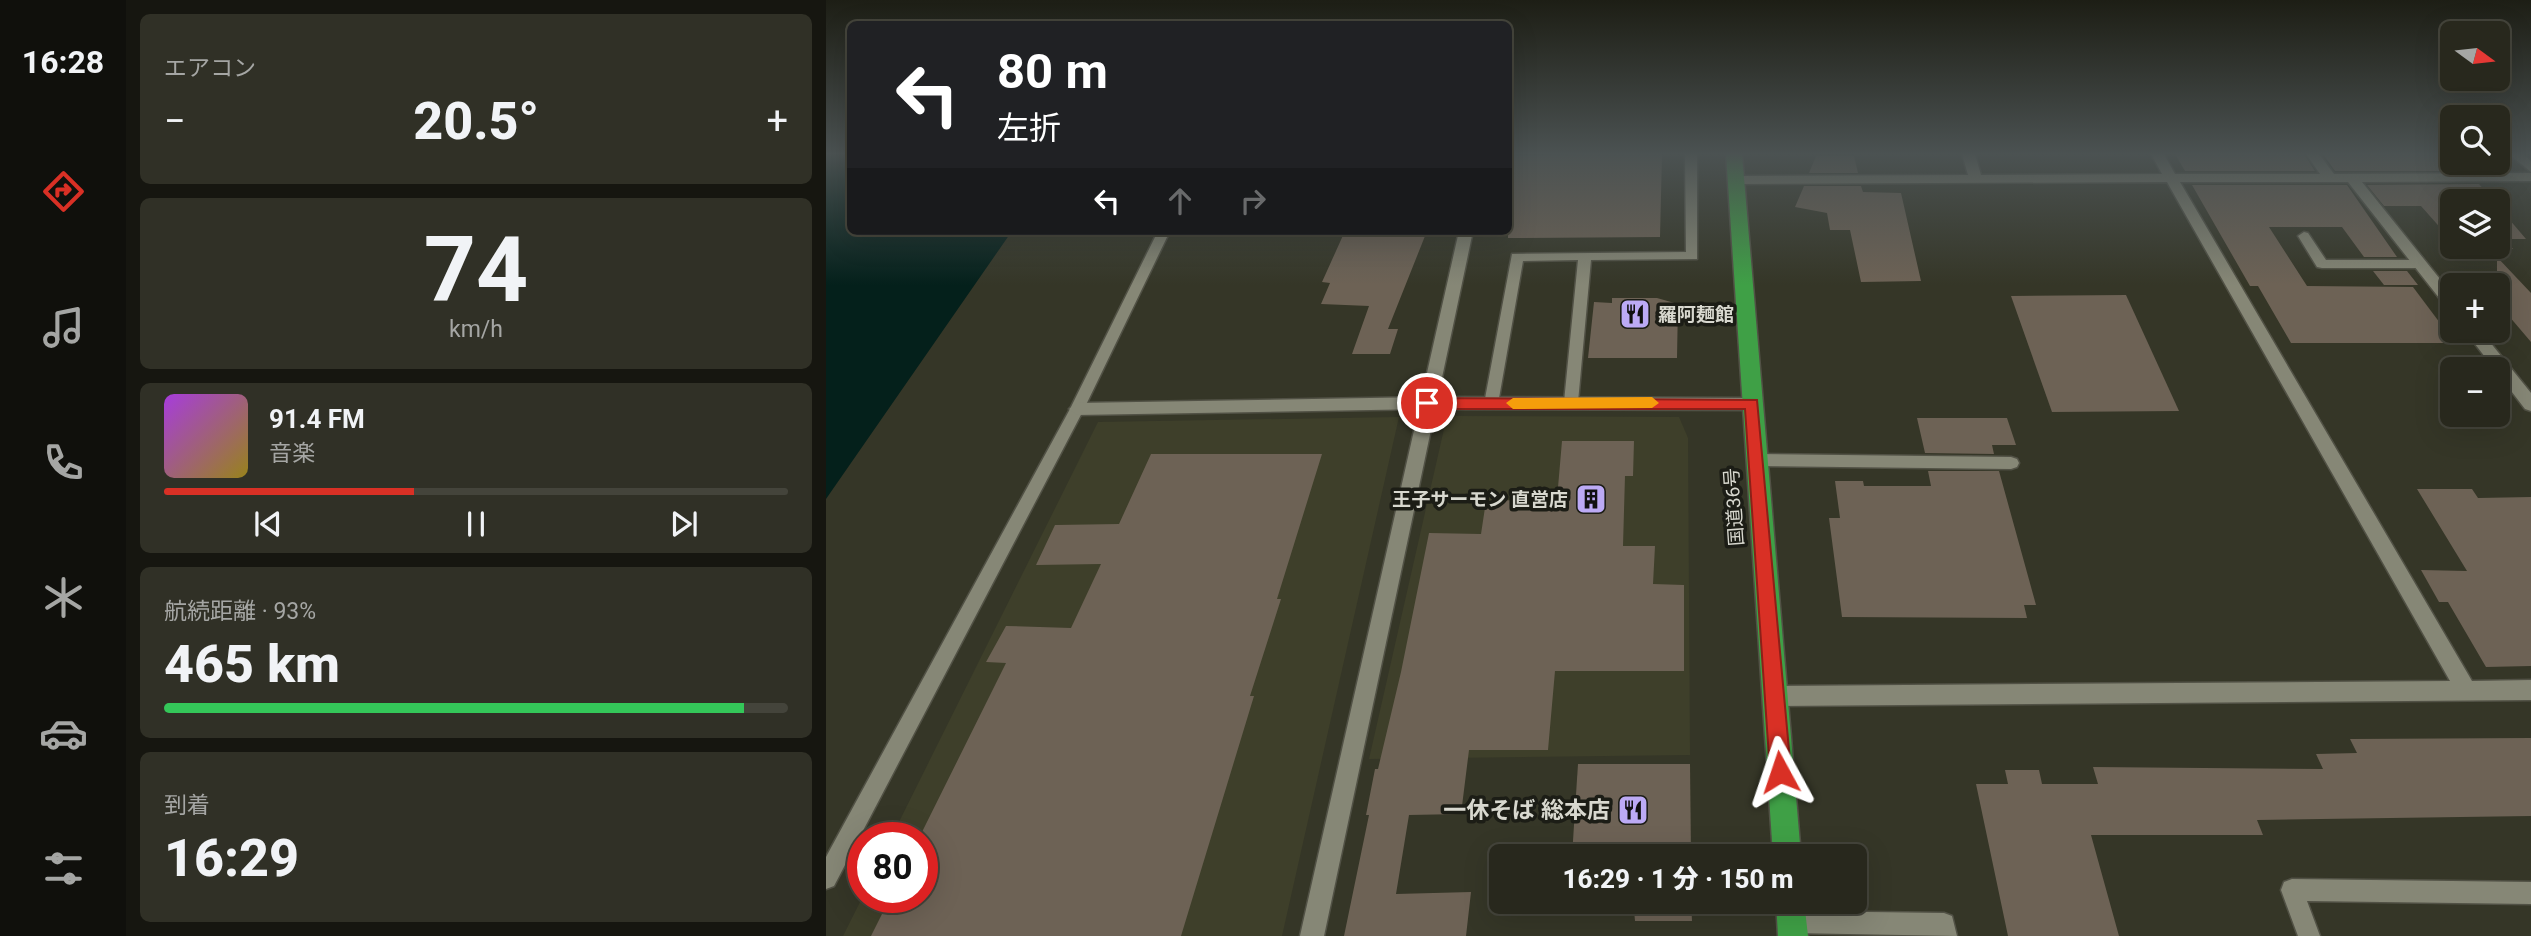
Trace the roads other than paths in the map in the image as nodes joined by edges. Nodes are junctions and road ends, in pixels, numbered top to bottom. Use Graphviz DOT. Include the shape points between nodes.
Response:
graph roads {
  1 [pos="1691,198"];
  2 [pos="1737,198"];
  3 [pos="2182,198"];
  4 [pos="2368,198"];
  5 [pos="1162,235"];
  6 [pos="1465,235"];
  7 [pos="2304,236"];
  8 [pos="1584,256"];
  9 [pos="2421,264"];
  10 [pos="2440,289"];
  11 [pos="2482,343"];
  12 [pos="1571,402"];
  13 [pos="1427,403"];
  14 [pos="1491,404"];
  15 [pos="1752,404"];
  16 [pos="2531,405"];
  17 [pos="1077,409"];
  18 [pos="1756,460"];
  19 [pos="2011,463"];
  20 [pos="2531,690"];
  21 [pos="2467,691"];
  22 [pos="1774,696"];
  23 [pos="1786,844"];
  24 [pos="826,878"];
  25 [pos="2531,893"];
  26 [pos="1792,920"];
  27 [pos="1312,936"];
  28 [pos="1946,936"];
  29 [pos="2309,936"];
  1 -- 8 [label="lane" via="1692,256"];
  2 -- 15 [label="highway, 国道36号"];
  3 -- 21 [label="street"];
  4 -- 9 [label="street"];
  5 -- 17 [label="lane"];
  6 -- 13 [label="street"];
  7 -- 9 [label="lane" via="2322,264"];
  8 -- 12 [label="lane"];
  8 -- 14 [label="lane" via="1517,257"];
  9 -- 10 [label="street"];
  11 -- 16 [label="street"];
  12 -- 14 [label="street"];
  12 -- 15 [label="street"];
  13 -- 14 [label="street"];
  13 -- 17 [label="street"];
  13 -- 27 [label="street"];
  15 -- 18 [label="highway, 国道36号"];
  17 -- 24 [label="lane"];
  18 -- 19 [label="lane"];
  18 -- 22 [label="highway, 国道36号"];
  20 -- 21 [label="street"];
  21 -- 22 [label="street"];
  22 -- 23 [label="highway, 国道36号"];
  25 -- 29 [label="lane" via="2292,890"];
  26 -- 28 [label="lane" via="1944,924"];
}
